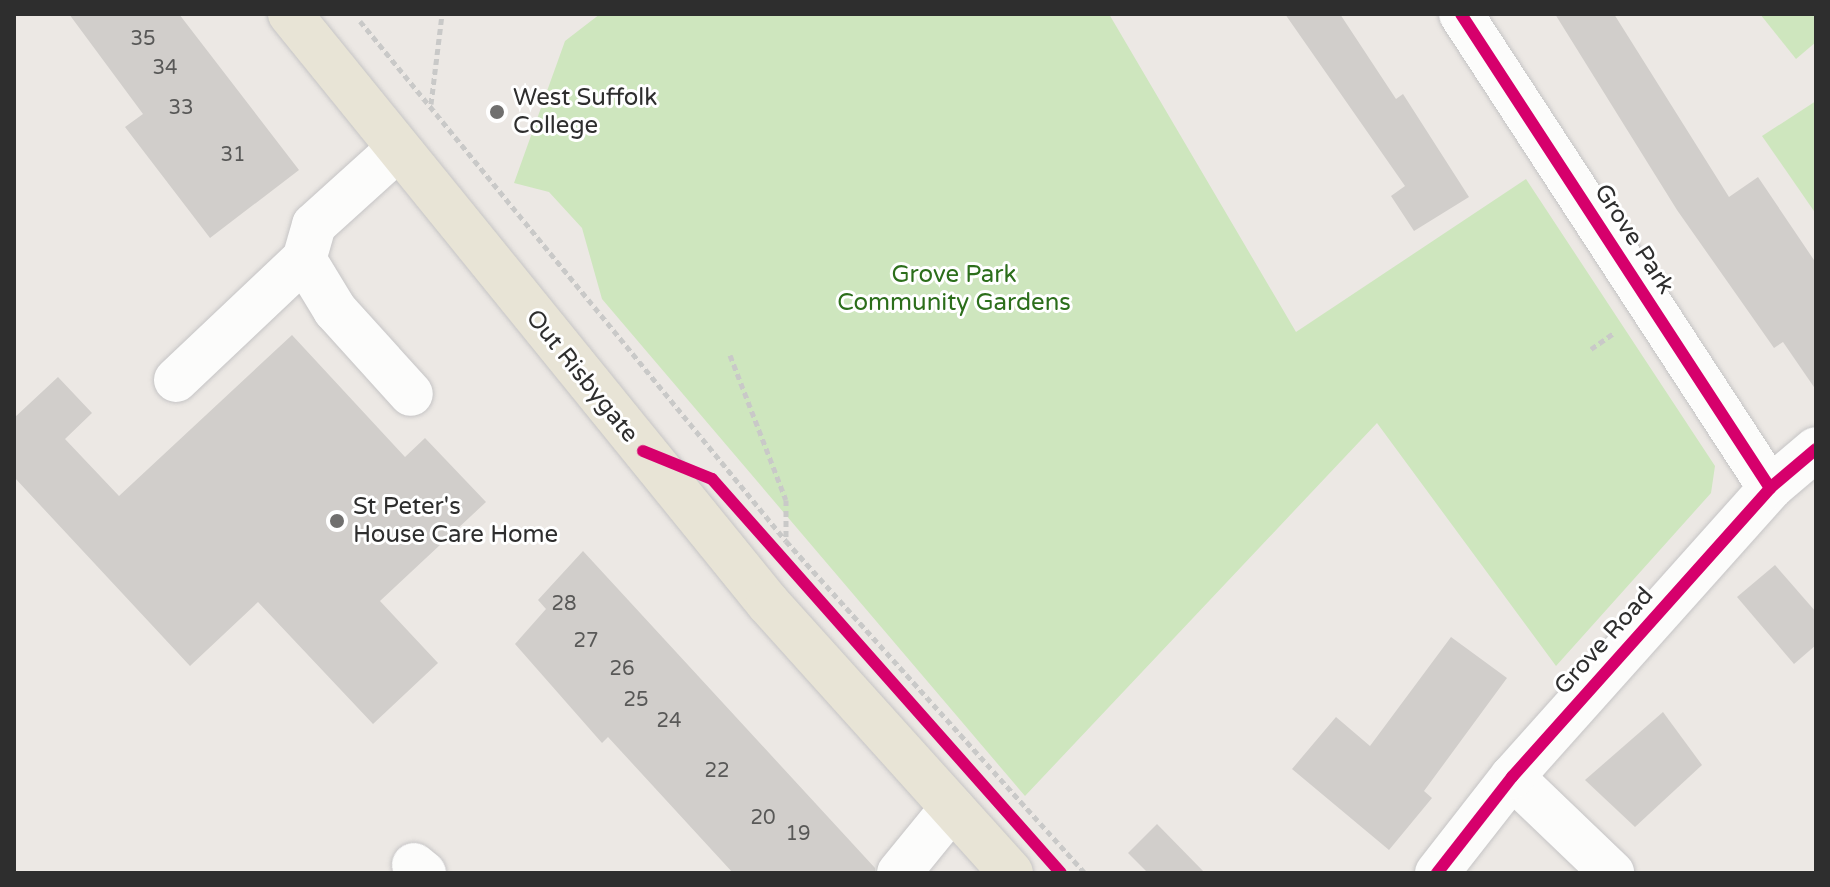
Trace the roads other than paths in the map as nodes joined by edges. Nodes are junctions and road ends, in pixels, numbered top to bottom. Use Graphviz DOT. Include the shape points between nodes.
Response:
graph roads {
  1 [pos="290,14"];
  2 [pos="1461,14"];
  3 [pos="398,149"];
  4 [pos="304,259"];
  5 [pos="176,380"];
  6 [pos="411,394"];
  7 [pos="1816,449"];
  8 [pos="1770,488"];
  9 [pos="1512,777"];
  10 [pos="952,808"];
  11 [pos="899,873"];
  12 [pos="1011,873"];
  13 [pos="1437,873"];
  14 [pos="1612,873"];
  1 -- 3 [label="main road, Out Risbygate"];
  2 -- 8 [label="street, Grove Park"];
  3 -- 4 [label="street" via="314,225"];
  3 -- 10 [label="main road, Out Risbygate" via="768,603"];
  4 -- 5 [label="street"];
  4 -- 6 [label="street" via="335,310"];
  7 -- 8 [label="street, Grove Road"];
  8 -- 9 [label="street, Grove Road"];
  9 -- 13 [label="street, Grove Road"];
  9 -- 14 [label="street"];
  10 -- 11 [label="street"];
  10 -- 12 [label="main road, Out Risbygate"];
}
